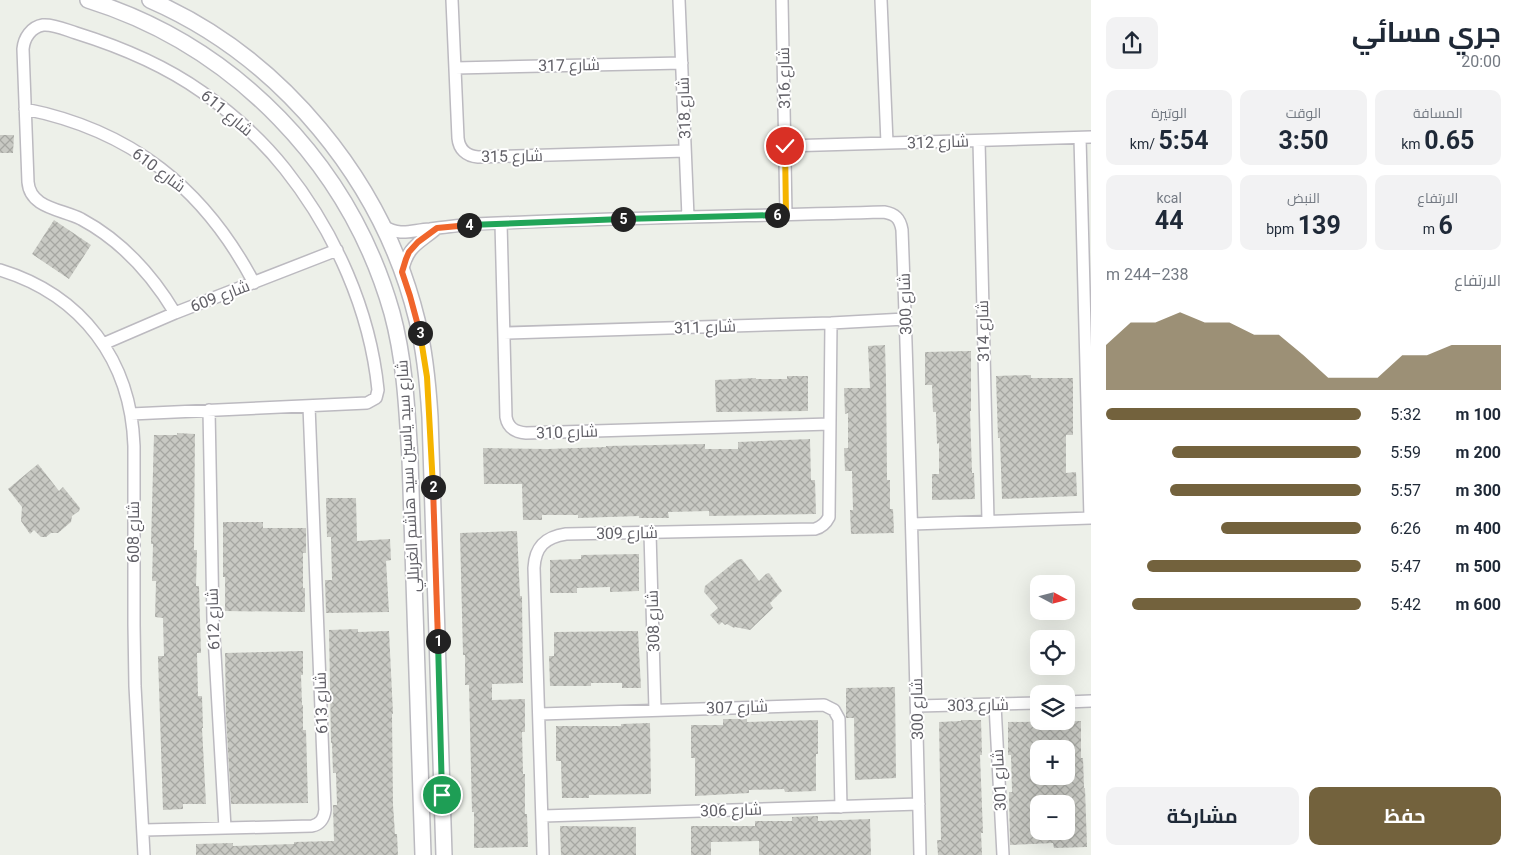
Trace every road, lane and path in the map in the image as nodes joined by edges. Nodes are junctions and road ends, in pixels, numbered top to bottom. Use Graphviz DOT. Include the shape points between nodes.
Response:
graph roads {
  1 [pos="88,0"];
  2 [pos="150,0"];
  3 [pos="452,0"];
  4 [pos="679,0"];
  5 [pos="782,0"];
  6 [pos="881,0"];
  7 [pos="682,63"];
  8 [pos="455,68"];
  9 [pos="25,109"];
  10 [pos="1086,137"];
  11 [pos="979,140"];
  12 [pos="887,143"];
  13 [pos="785,146"];
  14 [pos="685,151"];
  15 [pos="786,215"];
  16 [pos="688,217"];
  17 [pos="501,223"];
  18 [pos="383,226"];
  19 [pos="437,228"];
  20 [pos="337,250"];
  21 [pos="0,270"];
  22 [pos="402,272"];
  23 [pos="254,283"];
  24 [pos="175,312"];
  25 [pos="906,319"];
  26 [pos="831,323"];
  27 [pos="504,333"];
  28 [pos="103,344"];
  29 [pos="404,377"];
  30 [pos="427,377"];
  31 [pos="310,406"];
  32 [pos="209,410"];
  33 [pos="131,414"];
  34 [pos="830,424"];
  35 [pos="1090,518"];
  36 [pos="988,521"];
  37 [pos="912,524"];
  38 [pos="650,533"];
  39 [pos="1075,702"];
  40 [pos="1091,702"];
  41 [pos="1030,703"];
  42 [pos="995,705"];
  43 [pos="917,706"];
  44 [pos="655,710"];
  45 [pos="540,714"];
  46 [pos="919,804"];
  47 [pos="841,807"];
  48 [pos="543,816"];
  49 [pos="225,828"];
  50 [pos="144,830"];
  51 [pos="144,855"];
  52 [pos="423,855"];
  53 [pos="444,855"];
  54 [pos="544,855"];
  55 [pos="920,855"];
  56 [pos="1003,855"];
  1 -- 29 [label="street, شارع سيد ياسين سيد هاشم الغربللي" via="144,22 189,46 253,92 300,140 338,192 369,249 392,314"];
  2 -- 18 [label="street, شارع سيد ياسين سيد هاشم الغربللي" via="214,35 275,83 330,142 357,180"];
  3 -- 8 [label="street, شارع 315"];
  4 -- 7 [label="street, شارع 318"];
  5 -- 13 [label="street, شارع 316"];
  6 -- 12 [label="street"];
  7 -- 8 [label="street, شارع 317"];
  7 -- 14 [label="street, شارع 318"];
  8 -- 14 [label="street, شارع 315" via="458,142 469,155"];
  9 -- 20 [label="street, شارع 611" via="22,55 29,33 39,26 57,27 139,55 202,92 252,134 299,187"];
  9 -- 23 [label="street, شارع 610" via="64,118 101,132 168,174 211,216"];
  9 -- 24 [label="street, شارع 611" via="28,187 33,197 92,225 118,243 153,280"];
  10 -- 11 [label="street, شارع 312"];
  10 -- 35 [label="street"];
  11 -- 12 [label="street, شارع 312"];
  11 -- 36 [label="street, شارع 314"];
  12 -- 13 [label="street, شارع 312"];
  13 -- 15 [label="street, شارع 316"];
  14 -- 16 [label="street, شارع 318"];
  15 -- 16 [label="street, شارع 300"];
  15 -- 25 [label="street, شارع 300" via="884,212 897,217 902,230"];
  16 -- 17 [label="street, شارع 300"];
  17 -- 19 [label="street, شارع 300"];
  17 -- 27 [label="street, شارع 310"];
  18 -- 19 [label="street, شارع 300" via="406,233"];
  18 -- 22 [label="street, شارع سيد ياسين سيد هاشم الغربللي"];
  19 -- 22 [label="street" via="413,247"];
  20 -- 23 [label="street, شارع 609"];
  20 -- 31 [label="street, شارع 611" via="364,320 377,394 367,403"];
  21 -- 28 [label="street, شارع 608" via="29,280 56,296 80,316"];
  22 -- 30 [label="street, شارع سيد ياسين سيد هاشم الغربللي" via="417,320"];
  23 -- 24 [label="street, شارع 609"];
  24 -- 28 [label="street, شارع 609"];
  25 -- 26 [label="street, شارع 311"];
  25 -- 37 [label="street, شارع 300"];
  26 -- 27 [label="street, شارع 311"];
  26 -- 34 [label="street, شارع 309"];
  27 -- 34 [label="street, شارع 310" via="506,417 509,426 517,432"];
  28 -- 33 [label="street, شارع 608" via="121,378"];
  29 -- 30 [label="street" via="423,374"];
  29 -- 52 [label="street, شارع سيد ياسين سيد هاشم الغربللي" via="410,460"];
  30 -- 53 [label="street, شارع سيد ياسين سيد هاشم الغربللي"];
  31 -- 32 [label="street, شارع 611"];
  31 -- 49 [label="street, شارع 613" via="324,814 322,820 312,826"];
  32 -- 33 [label="street, شارع 611"];
  32 -- 49 [label="street, شارع 612" via="213,619"];
  33 -- 50 [label="street, شارع 608" via="134,446 135,686"];
  34 -- 38 [label="street, شارع 309" via="829,516 821,527"];
  35 -- 36 [label="street"];
  36 -- 37 [label="street"];
  37 -- 43 [label="street, شارع 300"];
  38 -- 44 [label="street, شارع 308"];
  38 -- 45 [label="street, شارع 309" via="556,535 539,548 534,568"];
  39 -- 40 [label="street"];
  41 -- 42 [label="street, شارع 303"];
  42 -- 43 [label="street, شارع 303"];
  42 -- 56 [label="street, شارع 301"];
  43 -- 46 [label="street, شارع 300"];
  44 -- 45 [label="street, شارع 307"];
  44 -- 47 [label="street, شارع 307" via="819,704 829,707 839,720"];
  45 -- 48 [label="street, شارع 309"];
  46 -- 47 [label="street, شارع 306"];
  46 -- 55 [label="street, شارع 300"];
  47 -- 48 [label="street, شارع 306"];
  48 -- 54 [label="street, شارع 309"];
  49 -- 50 [label="street, شارع 613"];
  50 -- 51 [label="street, شارع 608"];
}
